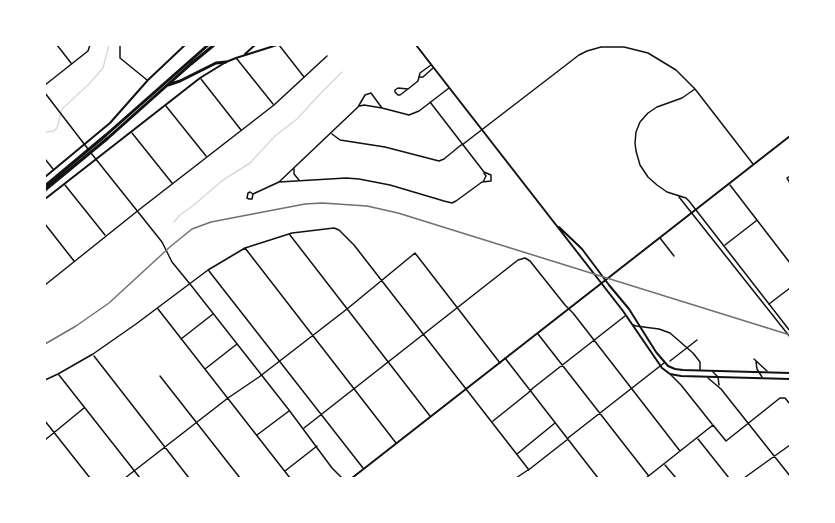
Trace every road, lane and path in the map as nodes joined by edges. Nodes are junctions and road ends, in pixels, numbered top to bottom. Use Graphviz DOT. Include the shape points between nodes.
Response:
graph roads {
  1 [pos="57,45"];
  2 [pos="120,45"];
  3 [pos="185,45"];
  4 [pos="214,45"];
  5 [pos="255,45"];
  6 [pos="278,45"];
  7 [pos="416,45"];
  8 [pos="90,46"];
  9 [pos="206,46"];
  10 [pos="245,54"];
  11 [pos="327,56"];
  12 [pos="236,58"];
  13 [pos="226,62"];
  14 [pos="71,64"];
  15 [pos="431,64"];
  16 [pos="434,68"];
  17 [pos="304,77"];
  18 [pos="419,77"];
  19 [pos="200,78"];
  20 [pos="148,80"];
  21 [pos="45,85"];
  22 [pos="167,86"];
  23 [pos="449,87"];
  24 [pos="408,88"];
  25 [pos="695,89"];
  26 [pos="45,93"];
  27 [pos="430,102"];
  28 [pos="166,105"];
  29 [pos="274,105"];
  30 [pos="358,107"];
  31 [pos="382,108"];
  32 [pos="241,130"];
  33 [pos="482,130"];
  34 [pos="131,132"];
  35 [pos="330,133"];
  36 [pos="790,136"];
  37 [pos="462,145"];
  38 [pos="85,146"];
  39 [pos="206,157"];
  40 [pos="96,158"];
  41 [pos="45,159"];
  42 [pos="754,165"];
  43 [pos="294,167"];
  44 [pos="53,170"];
  45 [pos="484,172"];
  46 [pos="790,176"];
  47 [pos="45,177"];
  48 [pos="300,181"];
  49 [pos="279,182"];
  50 [pos="482,182"];
  51 [pos="790,183"];
  52 [pos="64,184"];
  53 [pos="172,184"];
  54 [pos="729,184"];
  55 [pos="45,188"];
  56 [pos="253,194"];
  57 [pos="678,196"];
  58 [pos="45,200"];
  59 [pos="696,210"];
  60 [pos="137,212"];
  61 [pos="692,212"];
  62 [pos="757,220"];
  63 [pos="555,223"];
  64 [pos="45,224"];
  65 [pos="289,234"];
  66 [pos="106,236"];
  67 [pos="660,238"];
  68 [pos="724,246"];
  69 [pos="245,248"];
  70 [pos="674,256"];
  71 [pos="75,261"];
  72 [pos="790,263"];
  73 [pos="208,270"];
  74 [pos="606,280"];
  75 [pos="382,281"];
  76 [pos="601,283"];
  77 [pos="190,284"];
  78 [pos="45,285"];
  79 [pos="790,288"];
  80 [pos="769,304"];
  81 [pos="157,308"];
  82 [pos="347,309"];
  83 [pos="457,309"];
  84 [pos="569,309"];
  85 [pos="213,313"];
  86 [pos="626,316"];
  87 [pos="629,320"];
  88 [pos="640,327"];
  89 [pos="790,331"];
  90 [pos="537,333"];
  91 [pos="313,336"];
  92 [pos="423,336"];
  93 [pos="790,337"];
  94 [pos="181,339"];
  95 [pos="594,340"];
  96 [pos="697,340"];
  97 [pos="237,344"];
  98 [pos="688,347"];
  99 [pos="93,354"];
  100 [pos="506,358"];
  101 [pos="279,361"];
  102 [pos="670,361"];
  103 [pos="388,362"];
  104 [pos="664,362"];
  105 [pos="500,363"];
  106 [pos="562,365"];
  107 [pos="660,366"];
  108 [pos="205,369"];
  109 [pos="700,371"];
  110 [pos="712,371"];
  111 [pos="759,373"];
  112 [pos="774,373"];
  113 [pos="58,374"];
  114 [pos="670,374"];
  115 [pos="790,374"];
  116 [pos="262,375"];
  117 [pos="160,376"];
  118 [pos="685,376"];
  119 [pos="707,377"];
  120 [pos="718,377"];
  121 [pos="763,378"];
  122 [pos="790,379"];
  123 [pos="45,380"];
  124 [pos="681,385"];
  125 [pos="632,388"];
  126 [pos="354,389"];
  127 [pos="466,389"];
  128 [pos="721,389"];
  129 [pos="531,390"];
  130 [pos="228,398"];
  131 [pos="790,404"];
  132 [pos="85,408"];
  133 [pos="290,410"];
  134 [pos="600,413"];
  135 [pos="321,415"];
  136 [pos="430,417"];
  137 [pos="45,421"];
  138 [pos="492,422"];
  139 [pos="196,423"];
  140 [pos="556,423"];
  141 [pos="748,423"];
  142 [pos="713,425"];
  143 [pos="304,429"];
  144 [pos="54,433"];
  145 [pos="257,435"];
  146 [pos="697,438"];
  147 [pos="568,439"];
  148 [pos="45,440"];
  149 [pos="396,443"];
  150 [pos="790,445"];
  151 [pos="317,446"];
  152 [pos="165,447"];
  153 [pos="680,451"];
  154 [pos="516,454"];
  155 [pos="774,456"];
  156 [pos="664,463"];
  157 [pos="363,469"];
  158 [pos="529,470"];
  159 [pos="135,471"];
  160 [pos="285,471"];
  161 [pos="790,476"];
  162 [pos="354,477"];
  163 [pos="647,477"];
  164 [pos="90,478"];
  165 [pos="125,478"];
  166 [pos="140,478"];
  167 [pos="189,478"];
  168 [pos="240,478"];
  169 [pos="290,478"];
  170 [pos="342,478"];
  171 [pos="516,478"];
  172 [pos="598,478"];
  173 [pos="676,478"];
  174 [pos="729,478"];
  175 [pos="744,478"];
  1 -- 14 [label="street"];
  2 -- 20 [label="street" via="120,58"];
  3 -- 20 [label="main road"];
  4 -- 22 [label="highway"];
  5 -- 10 [label="main road"];
  6 -- 10 [label="main road"];
  6 -- 17 [label="street"];
  7 -- 15 [label="main road"];
  8 -- 14 [label="street"];
  9 -- 55 [label="highway"];
  10 -- 12 [label="main road"];
  11 -- 17 [label="street"];
  12 -- 13 [label="main road"];
  12 -- 29 [label="street"];
  13 -- 19 [label="main road"];
  13 -- 22 [label="highway"];
  14 -- 21 [label="street"];
  15 -- 16 [label="main road"];
  15 -- 18 [label="street"];
  16 -- 18 [label="street"];
  16 -- 23 [label="main road"];
  17 -- 29 [label="street"];
  18 -- 24 [label="street"];
  19 -- 28 [label="main road"];
  19 -- 32 [label="street"];
  20 -- 38 [label="main road"];
  22 -- 55 [label="highway"];
  23 -- 27 [label="street"];
  23 -- 33 [label="main road"];
  25 -- 33 [label="street" via="676,70 648,53 601,47 579,55"];
  25 -- 42 [label="street"];
  25 -- 57 [label="street" via="652,109 636,132 636,151 645,172 657,185"];
  26 -- 38 [label="street"];
  27 -- 31 [label="street" via="409,115"];
  27 -- 37 [label="street"];
  28 -- 34 [label="main road"];
  28 -- 39 [label="street"];
  29 -- 32 [label="street"];
  30 -- 31 [label="street"];
  30 -- 31 [label="street" via="368,93"];
  30 -- 35 [label="street"];
  32 -- 39 [label="street"];
  33 -- 37 [label="street"];
  33 -- 63 [label="main road"];
  34 -- 40 [label="main road"];
  34 -- 53 [label="street"];
  35 -- 37 [label="street" via="340,140 439,161"];
  35 -- 43 [label="street"];
  36 -- 42 [label="main road"];
  37 -- 45 [label="street"];
  38 -- 40 [label="street"];
  38 -- 44 [label="main road"];
  39 -- 53 [label="street"];
  40 -- 52 [label="main road"];
  40 -- 60 [label="street"];
  41 -- 44 [label="street"];
  42 -- 54 [label="main road"];
  43 -- 48 [label="street"];
  43 -- 49 [label="street"];
  44 -- 47 [label="main road"];
  45 -- 50 [label="street"];
  45 -- 50 [label="street" via="492,178"];
  46 -- 51 [label="street"];
  48 -- 49 [label="street"];
  48 -- 50 [label="street" via="359,179 452,202"];
  49 -- 56 [label="street"];
  52 -- 58 [label="main road"];
  52 -- 66 [label="street"];
  53 -- 60 [label="street"];
  54 -- 59 [label="main road"];
  54 -- 62 [label="street"];
  57 -- 59 [label="street" via="688,199"];
  57 -- 61 [label="street"];
  59 -- 61 [label="main road"];
  59 -- 68 [label="street"];
  60 -- 66 [label="street"];
  60 -- 77 [label="street"];
  61 -- 67 [label="main road"];
  61 -- 93 [label="street"];
  62 -- 68 [label="street"];
  62 -- 72 [label="street"];
  63 -- 74 [label="main road"];
  63 -- 76 [label="main road"];
  64 -- 71 [label="street"];
  65 -- 69 [label="street"];
  65 -- 75 [label="street" via="324,228 339,230"];
  65 -- 82 [label="street"];
  66 -- 71 [label="street"];
  67 -- 70 [label="street"];
  67 -- 74 [label="main road"];
  68 -- 80 [label="street"];
  69 -- 73 [label="street"];
  69 -- 91 [label="street"];
  71 -- 78 [label="street"];
  73 -- 77 [label="street"];
  73 -- 101 [label="street"];
  74 -- 76 [label="main road"];
  74 -- 88 [label="main road"];
  75 -- 82 [label="street"];
  75 -- 83 [label="street" via="414,253"];
  75 -- 92 [label="street"];
  76 -- 84 [label="main road"];
  76 -- 86 [label="main road"];
  77 -- 81 [label="street"];
  77 -- 85 [label="street"];
  79 -- 80 [label="street"];
  80 -- 89 [label="street"];
  81 -- 94 [label="street"];
  81 -- 99 [label="street"];
  82 -- 91 [label="street"];
  82 -- 103 [label="street"];
  83 -- 84 [label="street" via="525,258"];
  83 -- 92 [label="street"];
  83 -- 105 [label="street"];
  84 -- 90 [label="main road"];
  84 -- 95 [label="street"];
  85 -- 94 [label="street"];
  85 -- 97 [label="street"];
  86 -- 87 [label="main road"];
  86 -- 95 [label="street"];
  87 -- 88 [label="street"];
  87 -- 107 [label="main road"];
  88 -- 98 [label="street" via="666,331"];
  88 -- 104 [label="main road"];
  90 -- 100 [label="main road"];
  90 -- 106 [label="street"];
  91 -- 101 [label="street"];
  91 -- 126 [label="street"];
  92 -- 103 [label="street"];
  92 -- 127 [label="street"];
  94 -- 108 [label="street"];
  95 -- 106 [label="street"];
  95 -- 125 [label="street"];
  96 -- 98 [label="street"];
  97 -- 108 [label="street"];
  97 -- 116 [label="street"];
  98 -- 102 [label="street"];
  98 -- 109 [label="street" via="699,361"];
  99 -- 113 [label="street"];
  99 -- 152 [label="street"];
  100 -- 105 [label="main road"];
  100 -- 129 [label="street"];
  101 -- 116 [label="street"];
  101 -- 135 [label="street"];
  103 -- 126 [label="street"];
  103 -- 136 [label="street"];
  104 -- 107 [label="street"];
  104 -- 109 [label="main road" via="673,369"];
  105 -- 127 [label="main road"];
  106 -- 129 [label="street"];
  106 -- 134 [label="street"];
  107 -- 114 [label="main road"];
  107 -- 125 [label="street"];
  108 -- 130 [label="street"];
  109 -- 110 [label="main road"];
  110 -- 111 [label="main road"];
  110 -- 120 [label="street"];
  111 -- 112 [label="main road"];
  111 -- 112 [label="street" via="755,360"];
  111 -- 121 [label="street"];
  112 -- 115 [label="main road"];
  113 -- 123 [label="street"];
  113 -- 132 [label="street"];
  114 -- 118 [label="main road"];
  114 -- 124 [label="street"];
  116 -- 130 [label="street"];
  116 -- 133 [label="street"];
  117 -- 139 [label="street"];
  118 -- 119 [label="main road"];
  118 -- 124 [label="street"];
  119 -- 120 [label="main road"];
  119 -- 128 [label="street"];
  120 -- 121 [label="main road"];
  120 -- 128 [label="street"];
  121 -- 122 [label="main road"];
  124 -- 142 [label="street"];
  125 -- 134 [label="street"];
  125 -- 153 [label="street"];
  126 -- 135 [label="street"];
  126 -- 149 [label="street"];
  127 -- 136 [label="main road"];
  127 -- 138 [label="street"];
  128 -- 141 [label="street"];
  129 -- 138 [label="street"];
  129 -- 140 [label="street"];
  130 -- 139 [label="street"];
  130 -- 145 [label="street"];
  131 -- 141 [label="street" via="780,398"];
  132 -- 144 [label="street"];
  132 -- 159 [label="street"];
  133 -- 143 [label="street"];
  133 -- 145 [label="street"];
  134 -- 147 [label="street"];
  134 -- 163 [label="street"];
  135 -- 143 [label="street"];
  135 -- 157 [label="street"];
  136 -- 149 [label="main road"];
  137 -- 144 [label="street"];
  138 -- 154 [label="street"];
  139 -- 152 [label="street"];
  139 -- 168 [label="street"];
  140 -- 147 [label="street"];
  140 -- 154 [label="street"];
  141 -- 142 [label="street" via="726,441"];
  141 -- 155 [label="street"];
  142 -- 146 [label="street"];
  143 -- 151 [label="street"];
  144 -- 148 [label="street"];
  144 -- 164 [label="street"];
  145 -- 160 [label="street"];
  146 -- 153 [label="street"];
  146 -- 174 [label="street"];
  147 -- 158 [label="street"];
  147 -- 172 [label="street"];
  149 -- 157 [label="main road"];
  150 -- 155 [label="street"];
  151 -- 160 [label="street"];
  151 -- 170 [label="street"];
  152 -- 159 [label="street"];
  152 -- 167 [label="street"];
  153 -- 156 [label="street"];
  154 -- 158 [label="street"];
  155 -- 161 [label="street"];
  155 -- 175 [label="street"];
  156 -- 163 [label="street"];
  156 -- 173 [label="street"];
  157 -- 162 [label="main road"];
  158 -- 171 [label="street"];
  159 -- 165 [label="street"];
  159 -- 166 [label="street"];
  160 -- 169 [label="street"];
}
